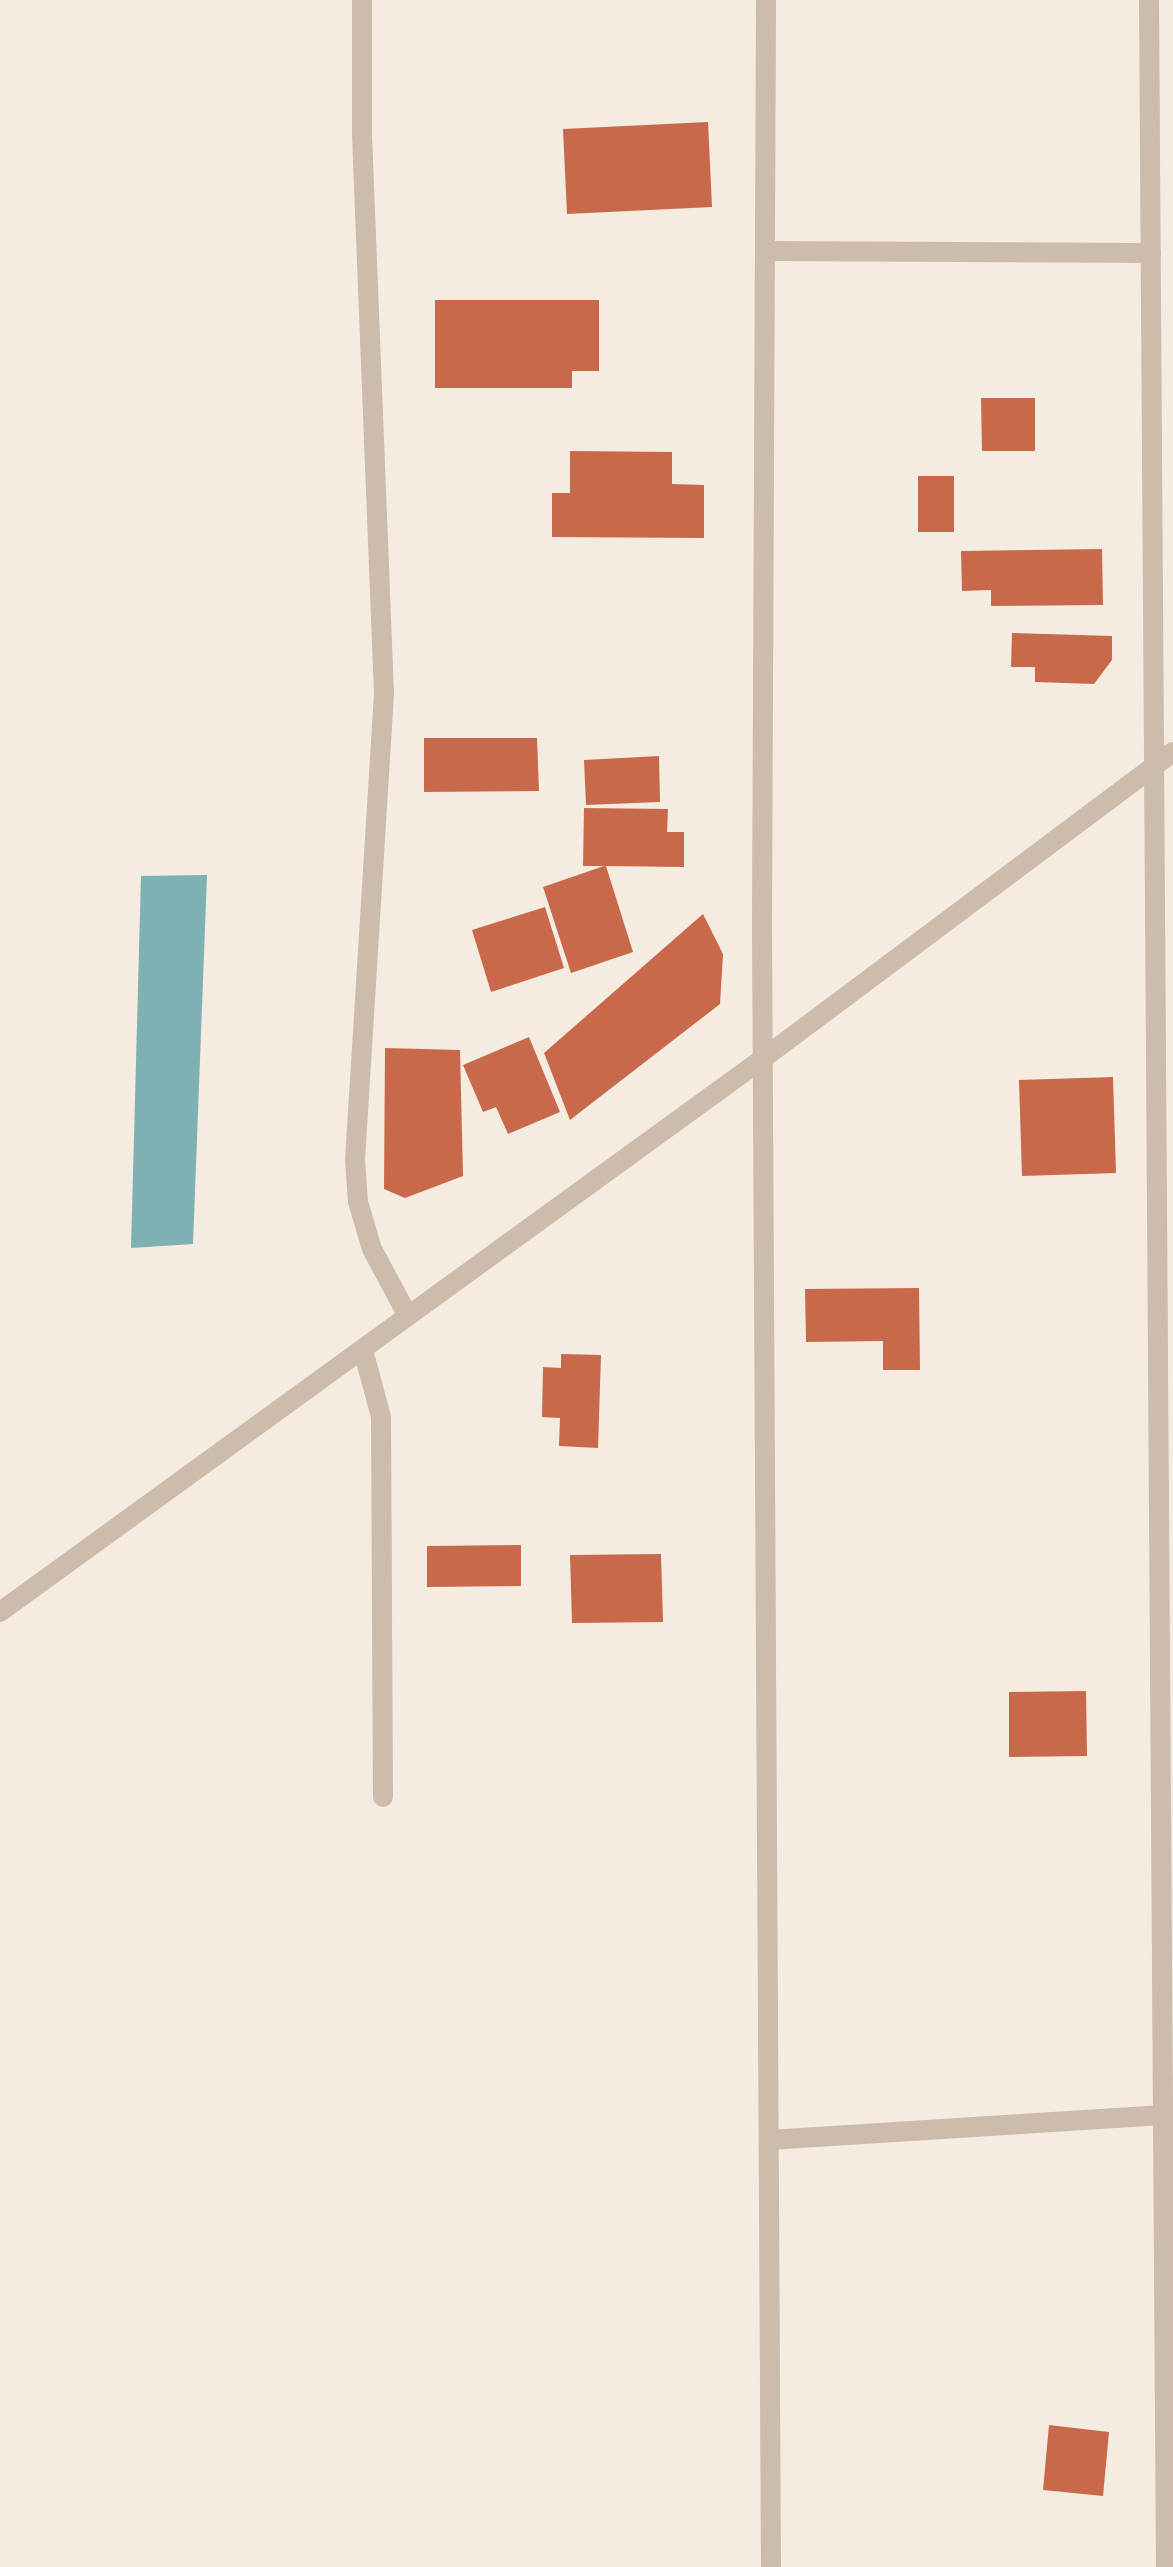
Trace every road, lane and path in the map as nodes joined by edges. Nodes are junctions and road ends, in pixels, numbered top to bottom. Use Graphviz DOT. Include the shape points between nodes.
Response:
graph roads {
  1 [pos="362,0"];
  2 [pos="766,0"];
  3 [pos="1149,0"];
  4 [pos="765,251"];
  5 [pos="1151,253"];
  6 [pos="1173,752"];
  7 [pos="1154,766"];
  8 [pos="765,1057"];
  9 [pos="408,1316"];
  10 [pos="363,1350"];
  11 [pos="0,1612"];
  12 [pos="383,1797"];
  13 [pos="1168,2113"];
  14 [pos="769,2140"];
  15 [pos="771,2567"];
  16 [pos="1166,2567"];
  1 -- 9 [label="street" via="362,135 384,694 355,1160 358,1202 372,1249"];
  2 -- 4 [label="street"];
  3 -- 5 [label="street"];
  4 -- 5 [label="street"];
  4 -- 8 [label="street"];
  5 -- 7 [label="street"];
  6 -- 7 [label="street"];
  7 -- 8 [label="street"];
  7 -- 13 [label="street"];
  8 -- 9 [label="street"];
  8 -- 14 [label="street"];
  9 -- 10 [label="street"];
  10 -- 11 [label="street"];
  10 -- 12 [label="street" via="381,1417"];
  13 -- 14 [label="street"];
  13 -- 16 [label="street"];
  14 -- 15 [label="street"];
}
